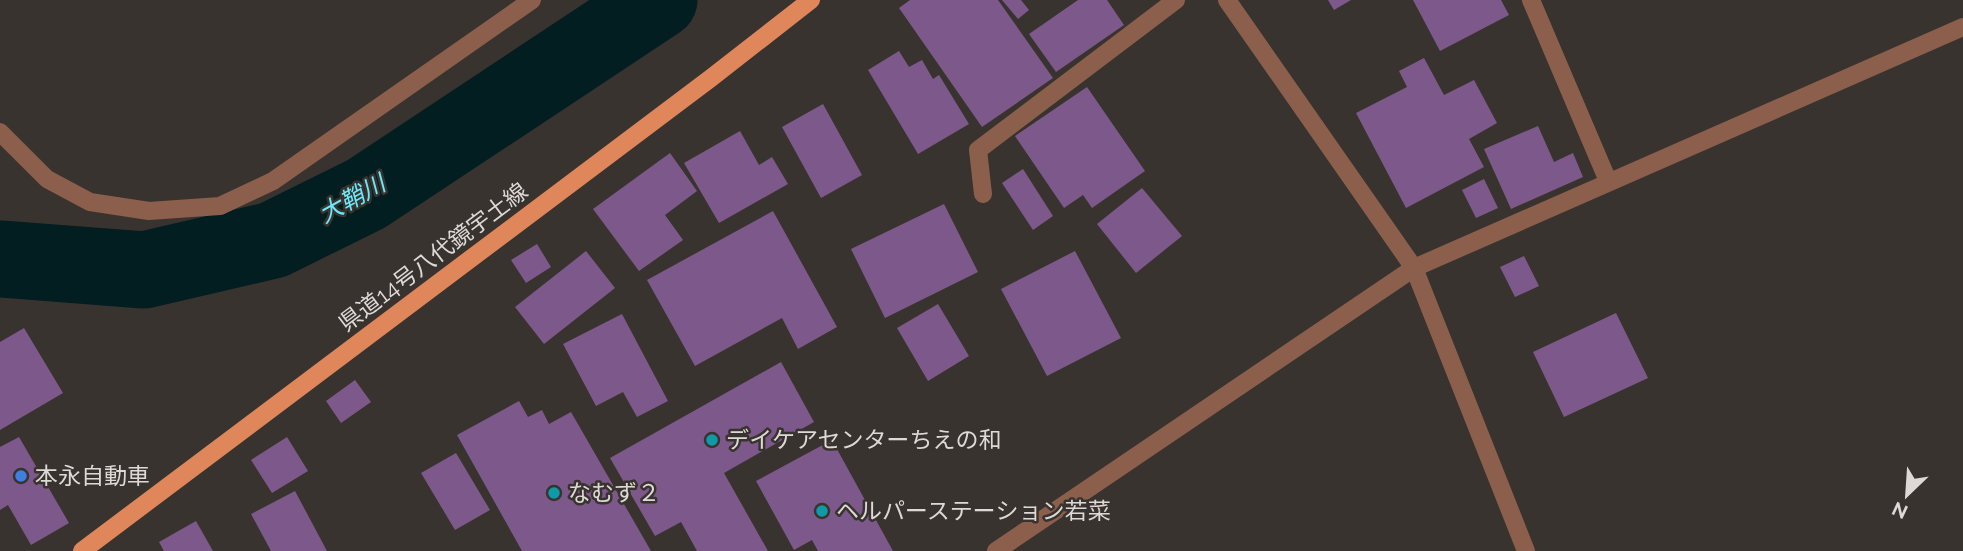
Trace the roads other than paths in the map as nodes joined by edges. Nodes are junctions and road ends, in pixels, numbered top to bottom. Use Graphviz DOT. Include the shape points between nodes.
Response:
graph roads {
  1 [pos="532,0"];
  2 [pos="811,0"];
  3 [pos="1176,0"];
  4 [pos="1227,0"];
  5 [pos="1531,0"];
  6 [pos="1963,27"];
  7 [pos="0,132"];
  8 [pos="1608,181"];
  9 [pos="983,194"];
  10 [pos="1414,268"];
  11 [pos="82,551"];
  12 [pos="996,551"];
  13 [pos="1526,551"];
  1 -- 7 [label="street" via="273,181 220,206 149,211 90,202 47,179"];
  2 -- 11 [label="main road, 県道14号八代鏡宇土線"];
  3 -- 9 [label="street" via="978,150"];
  4 -- 10 [label="street"];
  5 -- 8 [label="street"];
  6 -- 8 [label="street"];
  8 -- 10 [label="street"];
  10 -- 12 [label="street"];
  10 -- 13 [label="street"];
}
